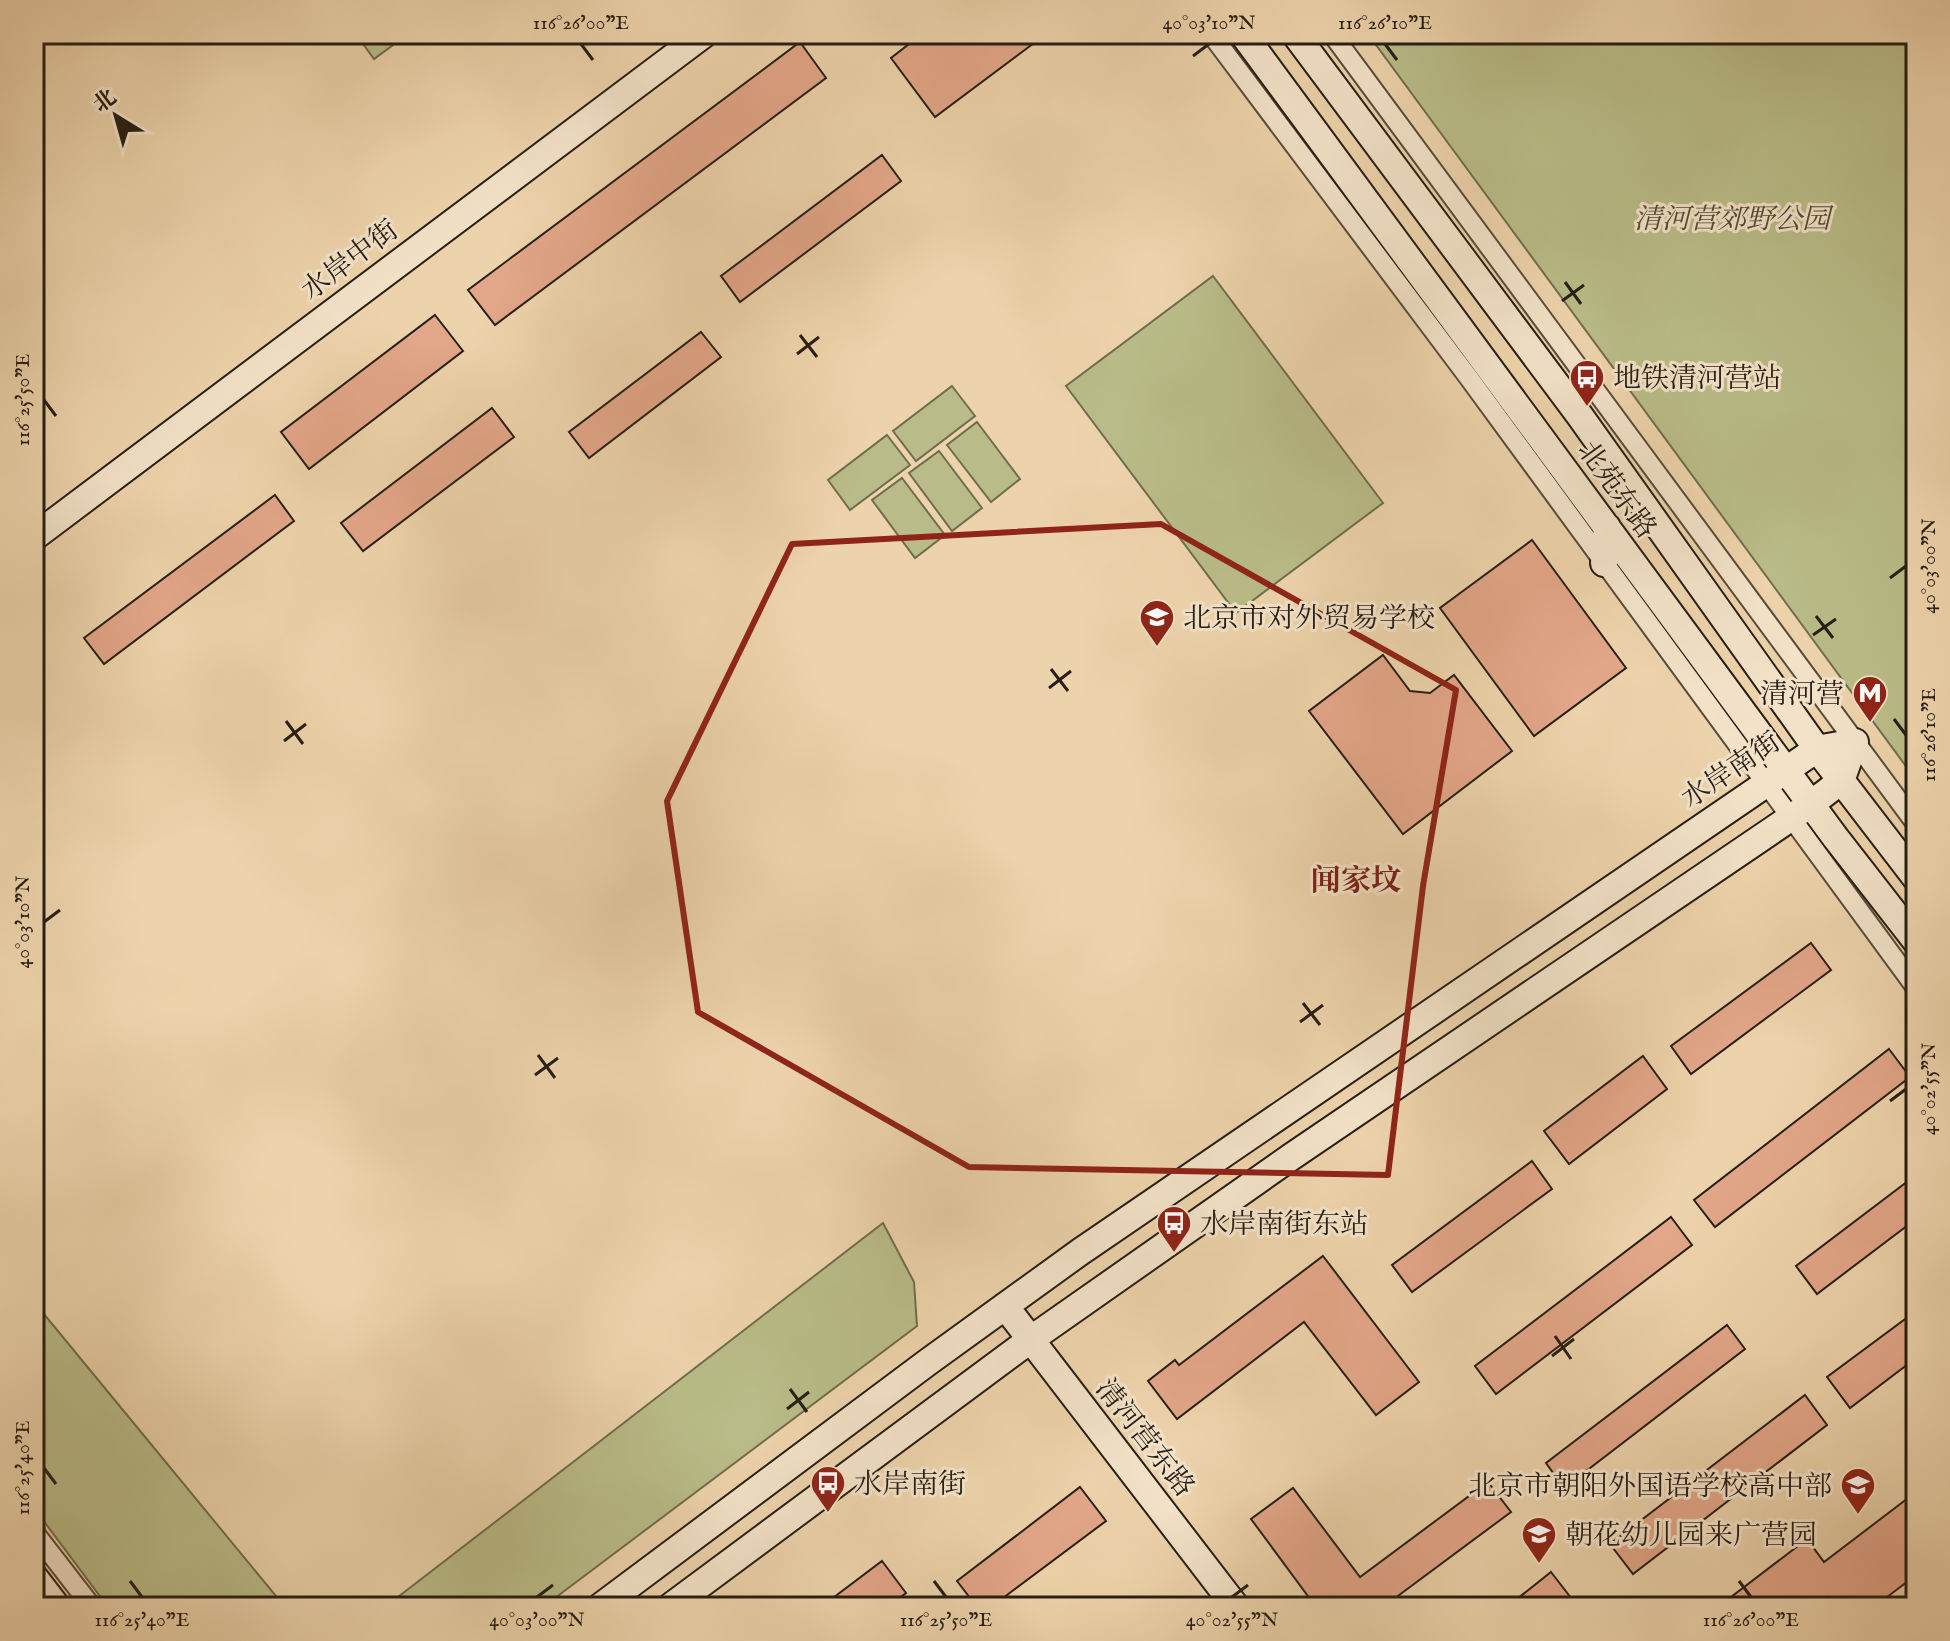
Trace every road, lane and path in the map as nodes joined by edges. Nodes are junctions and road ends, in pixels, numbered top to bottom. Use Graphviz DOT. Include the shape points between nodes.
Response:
graph roads {
  1 [pos="704,34"];
  2 [pos="1211,34"];
  3 [pos="1243,34"];
  4 [pos="1332,34"];
  5 [pos="1303,40"];
  6 [pos="1607,527"];
  7 [pos="34,537"];
  8 [pos="1604,563"];
  9 [pos="1855,742"];
  10 [pos="1817,749"];
  11 [pos="1775,777"];
  12 [pos="1841,781"];
  13 [pos="1800,811"];
  14 [pos="1916,824"];
  15 [pos="1916,878"];
  16 [pos="1916,941"];
  17 [pos="1916,988"];
  18 [pos="1005,1306"];
  19 [pos="1030,1340"];
  20 [pos="34,1532"];
  21 [pos="34,1577"];
  22 [pos="57,1607"];
  23 [pos="92,1607"];
  24 [pos="600,1607"];
  25 [pos="670,1607"];
  26 [pos="1236,1607"];
  1 -- 7 [label="street, 水岸中街"];
  2 -- 8 [label="street"];
  3 -- 6 [label="street, 北苑东路"];
  4 -- 9 [label="street"];
  5 -- 10 [label="street, 北苑东路"];
  6 -- 8 [label="street"];
  6 -- 11 [label="street, 北苑东路"];
  8 -- 11 [label="street"];
  9 -- 10 [label="street, 水岸南街"];
  9 -- 12 [label="street"];
  9 -- 14 [label="street"];
  10 -- 11 [label="street, 水岸南街"];
  10 -- 12 [label="street, 北苑东路"];
  11 -- 13 [label="street, 北苑东路"];
  11 -- 18 [label="street, 水岸南街"];
  12 -- 13 [label="street"];
  12 -- 15 [label="street, 北苑东路"];
  13 -- 16 [label="street, 北苑东路"];
  13 -- 17 [label="street"];
  13 -- 19 [label="street"];
  18 -- 19 [label="street, 清河营东路"];
  18 -- 24 [label="street, 水岸南街"];
  19 -- 25 [label="street"];
  19 -- 26 [label="street, 清河营东路"];
  20 -- 23 [label="street"];
  21 -- 22 [label="street"];
}
